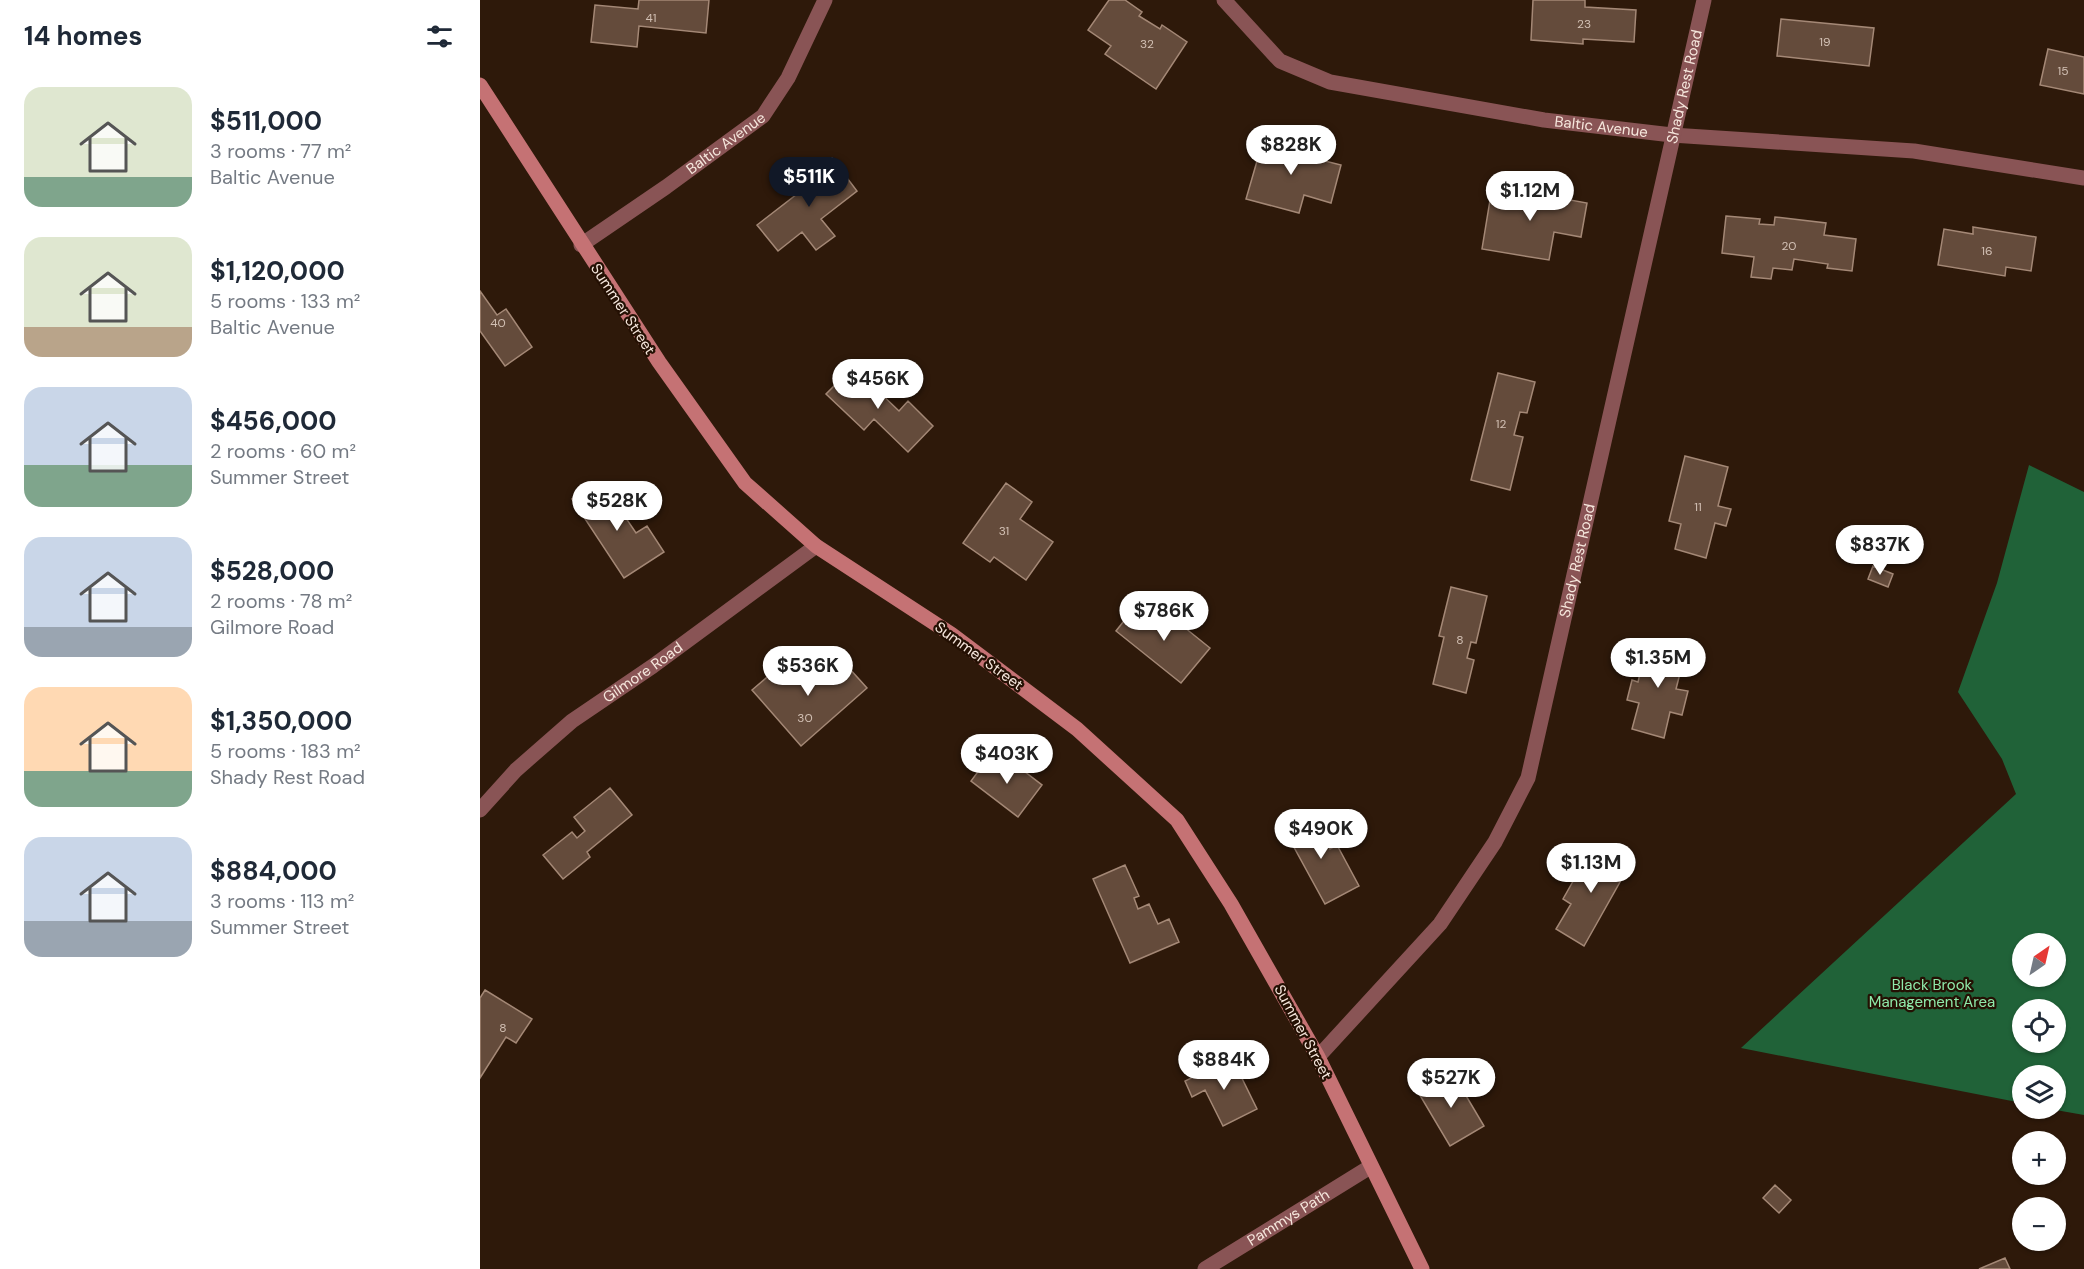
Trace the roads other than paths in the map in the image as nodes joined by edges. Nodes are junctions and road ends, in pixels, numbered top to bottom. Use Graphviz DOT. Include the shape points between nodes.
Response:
graph roads {
  1 [pos="825,0"];
  2 [pos="1224,0"];
  3 [pos="1704,0"];
  4 [pos="480,85"];
  5 [pos="1672,135"];
  6 [pos="2084,178"];
  7 [pos="581,244"];
  8 [pos="816,546"];
  9 [pos="480,810"];
  10 [pos="1318,1057"];
  11 [pos="1370,1167"];
  12 [pos="1205,1269"];
  13 [pos="1422,1269"];
  1 -- 7 [label="street, Baltic Avenue" via="788,78 763,116"];
  2 -- 5 [label="street, Baltic Avenue" via="1280,61 1330,82 1544,120"];
  3 -- 5 [label="street, Shady Rest Road"];
  4 -- 7 [label="street, Summer Street"];
  5 -- 6 [label="street, Baltic Avenue" via="1914,151"];
  5 -- 10 [label="street, Shady Rest Road" via="1528,778 1495,842 1440,924"];
  7 -- 8 [label="street, Summer Street" via="658,362 745,483"];
  8 -- 9 [label="street, Gilmore Road" via="572,721 516,770"];
  8 -- 10 [label="street, Summer Street" via="951,634 1059,716 1177,820 1231,904"];
  10 -- 11 [label="street, Summer Street"];
  11 -- 12 [label="street, Pammys Path"];
  11 -- 13 [label="street, Summer Street"];
}
